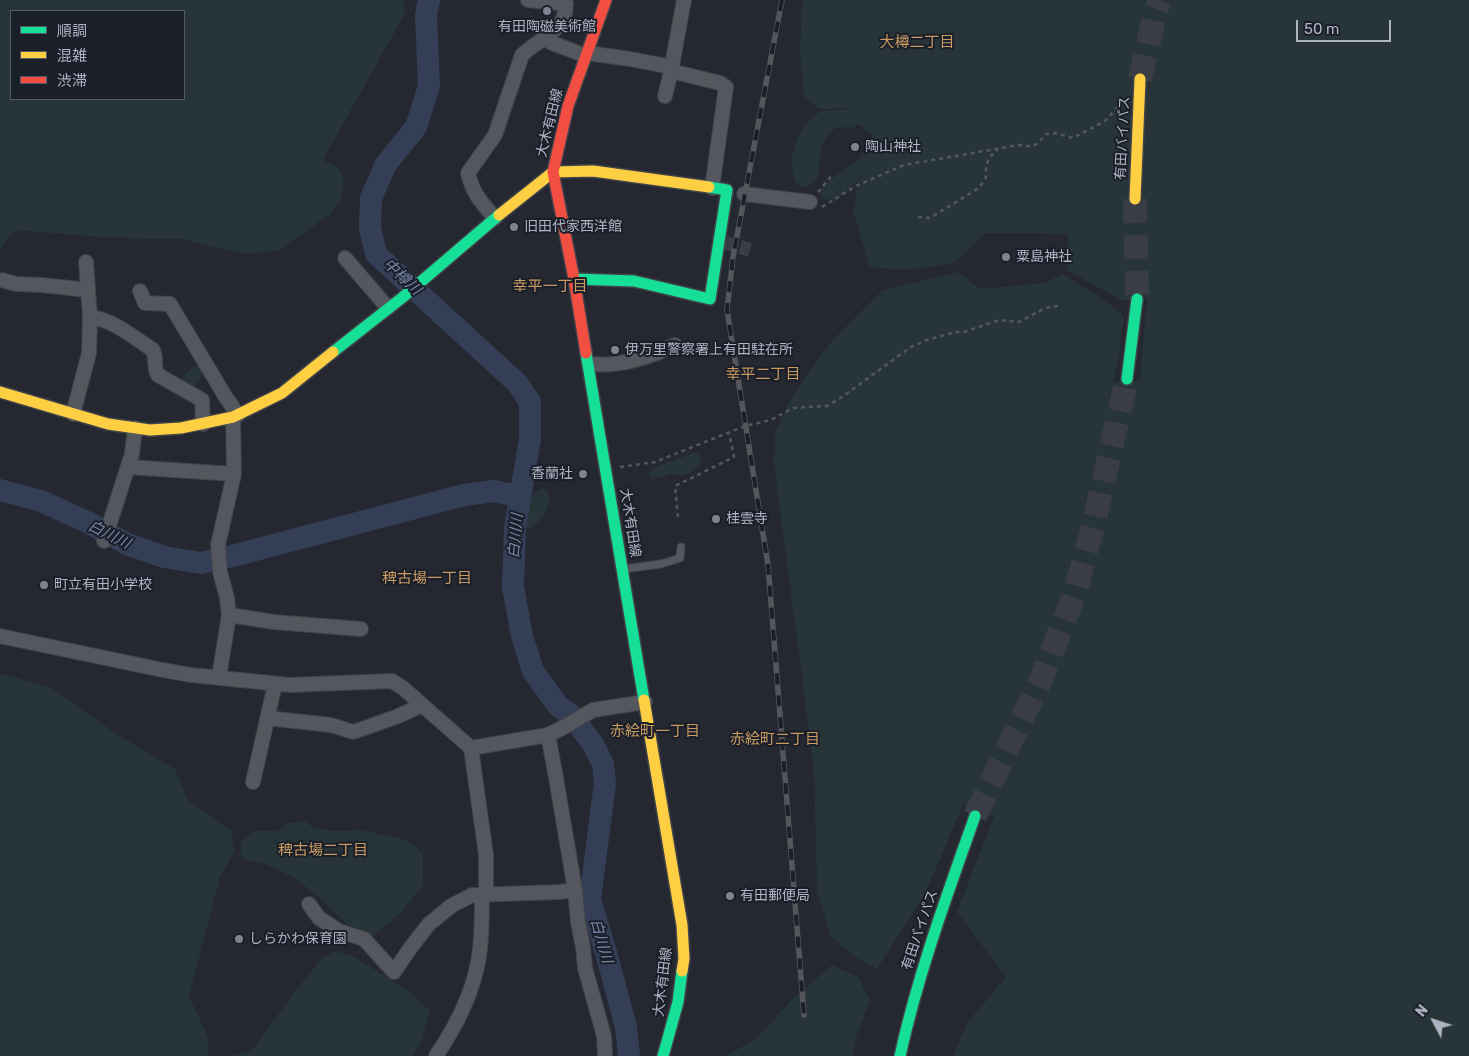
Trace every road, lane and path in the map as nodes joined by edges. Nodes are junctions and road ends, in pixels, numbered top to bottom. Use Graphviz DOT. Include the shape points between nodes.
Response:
graph roads {
  1 [pos="528,0"];
  2 [pos="606,0"];
  3 [pos="684,0"];
  4 [pos="565,2"];
  5 [pos="546,38"];
  6 [pos="586,54"];
  7 [pos="672,69"];
  8 [pos="1140,79"];
  9 [pos="665,96"];
  10 [pos="1124,104"];
  11 [pos="999,148"];
  12 [pos="553,172"];
  13 [pos="833,174"];
  14 [pos="712,188"];
  15 [pos="735,192"];
  16 [pos="1135,199"];
  17 [pos="810,202"];
  18 [pos="918,217"];
  19 [pos="495,218"];
  20 [pos="345,258"];
  21 [pos="86,262"];
  22 [pos="2,280"];
  23 [pos="574,280"];
  24 [pos="88,290"];
  25 [pos="140,291"];
  26 [pos="1137,299"];
  27 [pos="1058,306"];
  28 [pos="388,308"];
  29 [pos="90,317"];
  30 [pos="675,345"];
  31 [pos="588,364"];
  32 [pos="1127,379"];
  33 [pos="0,392"];
  34 [pos="73,414"];
  35 [pos="235,416"];
  36 [pos="203,424"];
  37 [pos="135,428"];
  38 [pos="729,433"];
  39 [pos="128,467"];
  40 [pos="606,470"];
  41 [pos="234,474"];
  42 [pos="678,516"];
  43 [pos="104,541"];
  44 [pos="681,547"];
  45 [pos="623,569"];
  46 [pos="229,615"];
  47 [pos="361,629"];
  48 [pos="0,636"];
  49 [pos="220,677"];
  50 [pos="275,684"];
  51 [pos="645,702"];
  52 [pos="422,705"];
  53 [pos="267,718"];
  54 [pos="548,735"];
  55 [pos="472,748"];
  56 [pos="253,782"];
  57 [pos="975,816"];
  58 [pos="575,890"];
  59 [pos="484,894"];
  60 [pos="310,904"];
  61 [pos="436,1056"];
  62 [pos="605,1056"];
  63 [pos="663,1056"];
  64 [pos="900,1056"];
  1 -- 4 [label="street"];
  2 -- 6 [label="main road, 大木有田線"];
  3 -- 7 [label="street"];
  4 -- 5 [label="street" via="564,19"];
  5 -- 6 [label="street"];
  5 -- 19 [label="street" via="522,55 495,136 468,173 479,200"];
  6 -- 7 [label="street" via="630,59"];
  6 -- 12 [label="main road, 大木有田線" via="568,106"];
  7 -- 9 [label="street"];
  7 -- 14 [label="street" via="726,87"];
  8 -- 16 [label="main road, 有田バイパス"];
  10 -- 11 [label="path" via="1105,121 1073,138 1046,134 1033,146"];
  11 -- 17 [label="path" via="904,165 856,186 822,208"];
  11 -- 18 [label="path" via="990,157 986,177 979,188 930,218"];
  12 -- 14 [label="main road" via="593,171"];
  12 -- 19 [label="main road"];
  12 -- 23 [label="main road, 大木有田線"];
  13 -- 17 [label="path"];
  14 -- 15 [label="main road"];
  15 -- 17 [label="street"];
  15 -- 23 [label="main road" via="720,241 710,299 634,280"];
  19 -- 28 [label="main road"];
  20 -- 28 [label="street"];
  21 -- 24 [label="street"];
  22 -- 24 [label="street"];
  23 -- 31 [label="main road, 大木有田線"];
  24 -- 29 [label="street"];
  25 -- 35 [label="street" via="145,303 170,304"];
  26 -- 32 [label="main road"];
  27 -- 38 [label="path" via="1045,308 1019,322 999,320 927,340 911,347 827,406 793,408 771,420"];
  28 -- 35 [label="main road" via="282,393"];
  29 -- 34 [label="street" via="89,353"];
  29 -- 36 [label="street" via="101,318 119,327 153,350 158,375 202,400"];
  30 -- 31 [label="street" via="626,362"];
  31 -- 40 [label="main road, 大木有田線"];
  33 -- 34 [label="main road"];
  34 -- 37 [label="main road"];
  35 -- 36 [label="main road"];
  35 -- 41 [label="street"];
  36 -- 37 [label="main road" via="150,430"];
  37 -- 39 [label="street"];
  38 -- 40 [label="path" via="655,462"];
  38 -- 42 [label="path" via="734,457 675,486"];
  39 -- 41 [label="street"];
  39 -- 43 [label="street"];
  40 -- 45 [label="main road, 大木有田線"];
  41 -- 46 [label="street" via="218,545"];
  44 -- 45 [label="lane" via="680,558"];
  45 -- 51 [label="main road, 大木有田線"];
  46 -- 47 [label="street"];
  46 -- 49 [label="street"];
  48 -- 49 [label="street" via="158,669"];
  49 -- 50 [label="street"];
  50 -- 52 [label="street" via="392,681"];
  50 -- 53 [label="street"];
  51 -- 54 [label="street" via="593,710"];
  51 -- 63 [label="main road, 大木有田線" via="682,925 684,959 678,1002"];
  52 -- 53 [label="street" via="353,732 331,725"];
  52 -- 55 [label="street"];
  53 -- 56 [label="street"];
  54 -- 55 [label="street"];
  54 -- 58 [label="street"];
  55 -- 59 [label="street" via="486,856"];
  57 -- 64 [label="main road, 有田バイパス" via="920,976"];
  58 -- 59 [label="street"];
  58 -- 62 [label="street" via="585,968 604,1036"];
  59 -- 60 [label="street" via="472,895 451,906 429,924 394,972 364,939 339,931 319,918"];
  59 -- 61 [label="street" via="480,950 473,982 454,1026"];
}
